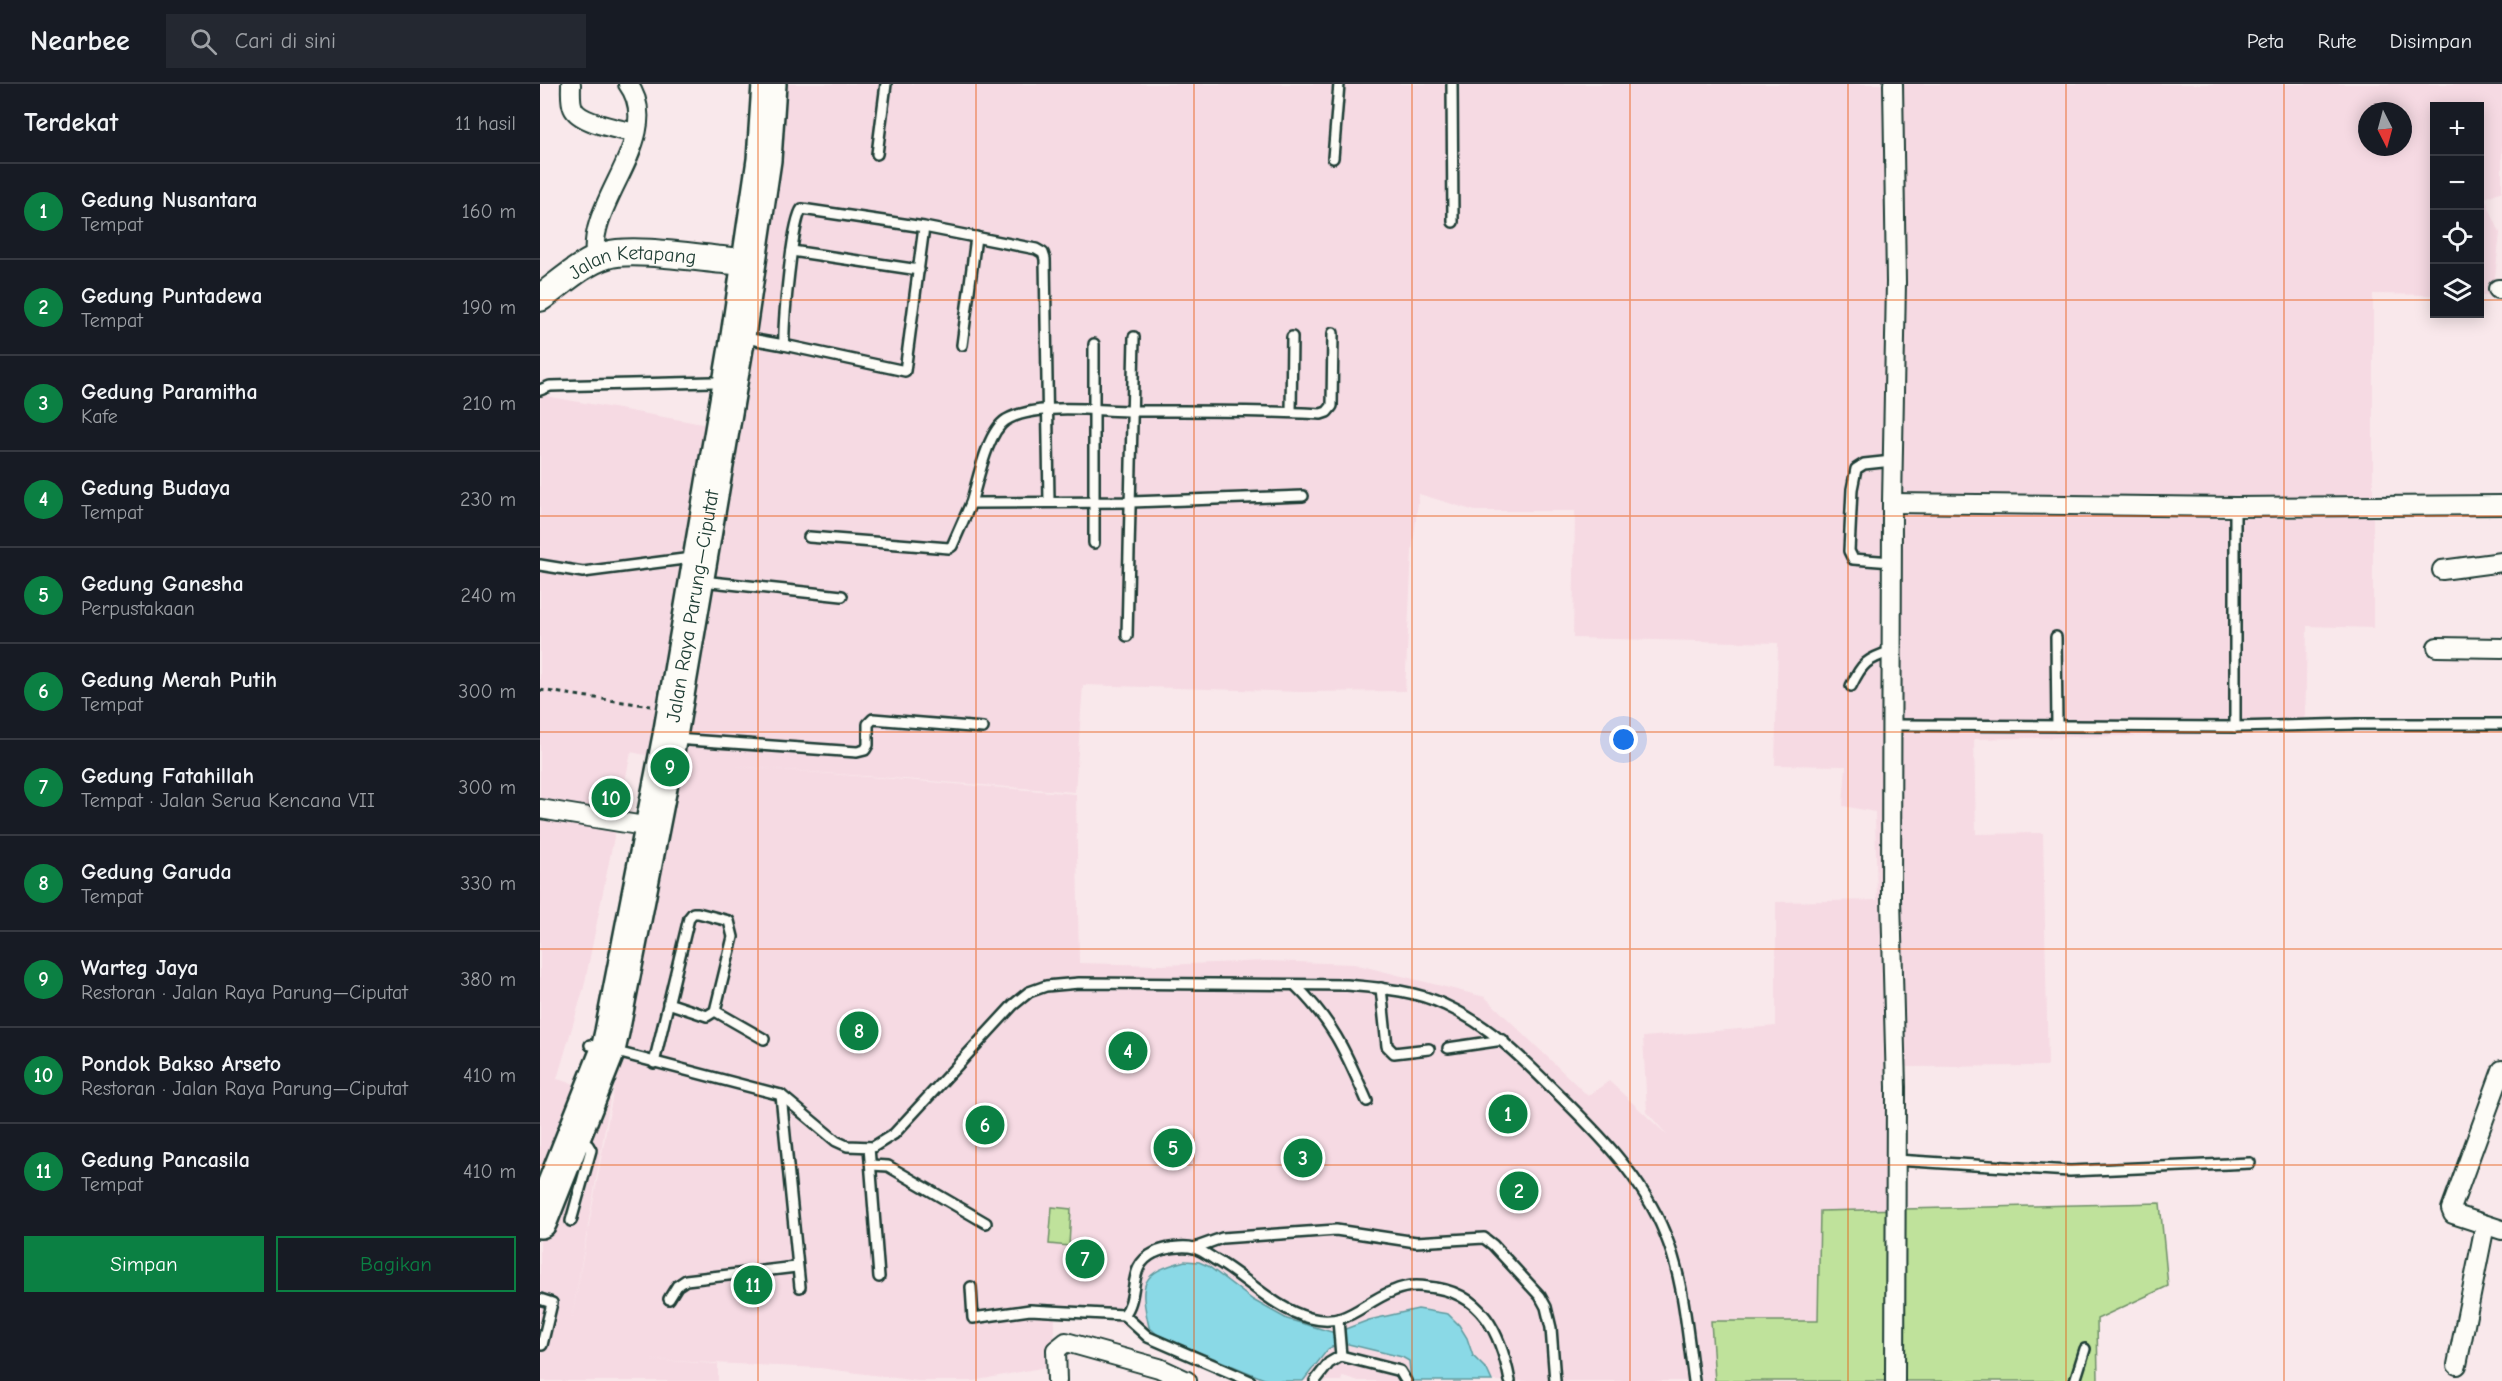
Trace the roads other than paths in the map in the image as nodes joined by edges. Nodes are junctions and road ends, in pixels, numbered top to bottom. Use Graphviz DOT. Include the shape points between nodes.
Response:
graph roads {
  1 [pos="571,84"];
  2 [pos="628,84"];
  3 [pos="749,84"];
  4 [pos="769,84"];
  5 [pos="886,84"];
  6 [pos="1339,84"];
  7 [pos="1452,84"];
  8 [pos="1893,84"];
  9 [pos="635,134"];
  10 [pos="877,154"];
  11 [pos="1333,158"];
  12 [pos="1453,222"];
  13 [pos="924,226"];
  14 [pos="976,237"];
  15 [pos="792,251"];
  16 [pos="596,260"];
  17 [pos="734,261"];
  18 [pos="919,270"];
  19 [pos="540,298"];
  20 [pos="1333,333"];
  21 [pos="738,336"];
  22 [pos="1134,337"];
  23 [pos="1292,337"];
  24 [pos="1094,344"];
  25 [pos="783,345"];
  26 [pos="962,345"];
  27 [pos="712,382"];
  28 [pos="540,390"];
  29 [pos="1094,410"];
  30 [pos="1048,411"];
  31 [pos="1132,411"];
  32 [pos="1291,412"];
  33 [pos="1892,461"];
  34 [pos="1303,496"];
  35 [pos="1048,501"];
  36 [pos="1095,502"];
  37 [pos="1131,502"];
  38 [pos="971,503"];
  39 [pos="1892,503"];
  40 [pos="2502,505"];
  41 [pos="2235,507"];
  42 [pos="809,537"];
  43 [pos="1094,543"];
  44 [pos="1892,562"];
  45 [pos="2502,562"];
  46 [pos="540,565"];
  47 [pos="689,570"];
  48 [pos="2442,570"];
  49 [pos="842,596"];
  50 [pos="1127,636"];
  51 [pos="2056,637"];
  52 [pos="2437,647"];
  53 [pos="2502,648"];
  54 [pos="1892,651"];
  55 [pos="1851,686"];
  56 [pos="2502,724"];
  57 [pos="1892,725"];
  58 [pos="2057,726"];
  59 [pos="2235,727"];
  60 [pos="983,728"];
  61 [pos="670,739"];
  62 [pos="540,809"];
  63 [pos="638,825"];
  64 [pos="1295,985"];
  65 [pos="1381,988"];
  66 [pos="668,1003"];
  67 [pos="716,1011"];
  68 [pos="764,1039"];
  69 [pos="1503,1040"];
  70 [pos="599,1048"];
  71 [pos="1448,1048"];
  72 [pos="1429,1049"];
  73 [pos="654,1063"];
  74 [pos="2502,1070"];
  75 [pos="781,1095"];
  76 [pos="1367,1101"];
  77 [pos="869,1148"];
  78 [pos="1896,1160"];
  79 [pos="2250,1163"];
  80 [pos="871,1165"];
  81 [pos="540,1177"];
  82 [pos="555,1221"];
  83 [pos="986,1223"];
  84 [pos="2493,1228"];
  85 [pos="1194,1248"];
  86 [pos="796,1267"];
  87 [pos="879,1277"];
  88 [pos="800,1287"];
  89 [pos="971,1287"];
  90 [pos="540,1299"];
  91 [pos="669,1299"];
  92 [pos="1124,1315"];
  93 [pos="1337,1325"];
  94 [pos="542,1345"];
  95 [pos="2085,1349"];
  96 [pos="1341,1352"];
  97 [pos="2457,1365"];
  98 [pos="1159,1375"];
  99 [pos="1057,1381"];
  100 [pos="1187,1381"];
  101 [pos="1250,1381"];
  102 [pos="1316,1381"];
  103 [pos="1406,1381"];
  104 [pos="1510,1381"];
  105 [pos="1555,1381"];
  106 [pos="1694,1381"];
  107 [pos="1895,1381"];
  108 [pos="2075,1381"];
  1 -- 9 [label="street" via="573,110 578,114"];
  2 -- 9 [label="street" via="638,108"];
  3 -- 17 [label="highway, Jalan Raya Parung—Ciputat" via="749,158"];
  4 -- 21 [label="highway, Jalan Raya Parung—Ciputat" via="764,160"];
  5 -- 10 [label="lane"];
  6 -- 11 [label="lane"];
  7 -- 12 [label="lane"];
  8 -- 33 [label="street" via="1896,282"];
  9 -- 16 [label="street" via="598,220 593,247"];
  13 -- 14 [label="lane"];
  13 -- 15 [label="lane" via="802,209"];
  13 -- 18 [label="lane"];
  14 -- 26 [label="lane"];
  14 -- 30 [label="lane" via="1043,253"];
  15 -- 18 [label="lane"];
  15 -- 25 [label="lane"];
  16 -- 17 [label="street, Jalan Ketapang" via="608,254 632,253"];
  16 -- 19 [label="street, Jalan Ketapang"];
  17 -- 27 [label="highway, Jalan Raya Parung—Ciputat"];
  18 -- 25 [label="lane" via="904,371"];
  20 -- 32 [label="lane" via="1332,406 1321,414"];
  21 -- 25 [label="lane"];
  21 -- 47 [label="highway, Jalan Raya Parung—Ciputat"];
  22 -- 31 [label="lane"];
  23 -- 32 [label="lane"];
  24 -- 29 [label="lane"];
  27 -- 28 [label="lane" via="550,386"];
  27 -- 47 [label="highway, Jalan Raya Parung—Ciputat"];
  29 -- 30 [label="lane"];
  29 -- 31 [label="lane"];
  29 -- 36 [label="lane"];
  30 -- 35 [label="lane"];
  30 -- 38 [label="lane" via="1021,414 1005,421 993,434"];
  31 -- 32 [label="lane"];
  31 -- 37 [label="lane"];
  33 -- 39 [label="street"];
  33 -- 44 [label="lane" via="1864,464 1856,470 1849,551 1852,559"];
  34 -- 37 [label="lane"];
  35 -- 36 [label="lane"];
  35 -- 38 [label="lane"];
  36 -- 37 [label="lane"];
  36 -- 43 [label="lane"];
  37 -- 50 [label="lane"];
  38 -- 42 [label="lane" via="949,548"];
  39 -- 41 [label="street"];
  39 -- 44 [label="street"];
  40 -- 41 [label="street"];
  41 -- 59 [label="lane"];
  44 -- 54 [label="street"];
  45 -- 48 [label="street"];
  46 -- 47 [label="lane" via="583,572"];
  47 -- 49 [label="lane"];
  47 -- 61 [label="highway, Jalan Raya Parung—Ciputat"];
  47 -- 63 [label="highway, Jalan Raya Parung—Ciputat" via="656,707"];
  51 -- 58 [label="lane"];
  52 -- 53 [label="street"];
  54 -- 55 [label="lane" via="1871,658 1860,667"];
  54 -- 57 [label="street"];
  56 -- 59 [label="lane"];
  57 -- 58 [label="lane"];
  57 -- 78 [label="street"];
  58 -- 59 [label="lane"];
  60 -- 61 [label="lane" via="873,718 868,724 868,745 857,752"];
  61 -- 70 [label="highway, Jalan Raya Parung—Ciputat"];
  62 -- 63 [label="street"];
  63 -- 70 [label="highway, Jalan Raya Parung—Ciputat"];
  64 -- 65 [label="lane"];
  64 -- 76 [label="lane" via="1316,1006 1339,1039"];
  64 -- 77 [label="lane" via="1079,983 1029,992 996,1021 894,1134"];
  65 -- 69 [label="lane" via="1444,1004"];
  65 -- 72 [label="lane" via="1390,1051"];
  66 -- 67 [label="lane" via="706,1016"];
  66 -- 67 [label="lane" via="689,918 698,913 729,921 733,938"];
  66 -- 73 [label="lane"];
  67 -- 68 [label="lane"];
  69 -- 71 [label="lane"];
  69 -- 106 [label="lane" via="1593,1126 1650,1201 1666,1235 1683,1297"];
  70 -- 73 [label="lane"];
  70 -- 81 [label="highway, Jalan Raya Parung—Ciputat"];
  70 -- 82 [label="highway, Jalan Raya Parung—Ciputat" via="572,1140"];
  73 -- 75 [label="lane"];
  74 -- 84 [label="street" via="2451,1209 2453,1214"];
  75 -- 77 [label="lane" via="836,1142"];
  75 -- 86 [label="lane"];
  77 -- 80 [label="lane"];
  78 -- 79 [label="lane" via="2070,1171"];
  78 -- 107 [label="street"];
  80 -- 83 [label="lane" via="888,1166"];
  80 -- 87 [label="lane"];
  84 -- 97 [label="street"];
  85 -- 92 [label="lane" via="1154,1252 1138,1265"];
  85 -- 93 [label="lane" via="1231,1268 1258,1292 1290,1311"];
  85 -- 105 [label="lane" via="1222,1238 1335,1230 1416,1242 1484,1238 1546,1307"];
  86 -- 88 [label="lane"];
  86 -- 91 [label="lane" via="686,1280"];
  89 -- 92 [label="lane" via="974,1318 1030,1311"];
  90 -- 94 [label="lane" via="552,1304"];
  92 -- 101 [label="lane" via="1148,1337"];
  93 -- 96 [label="lane"];
  93 -- 104 [label="lane" via="1396,1289 1415,1285 1452,1291 1472,1302 1487,1318 1498,1336"];
  95 -- 108 [label="lane"];
  96 -- 102 [label="lane"];
  96 -- 103 [label="lane" via="1400,1371"];
  98 -- 99 [label="street" via="1066,1342 1056,1350"];
  98 -- 100 [label="street"];
}
